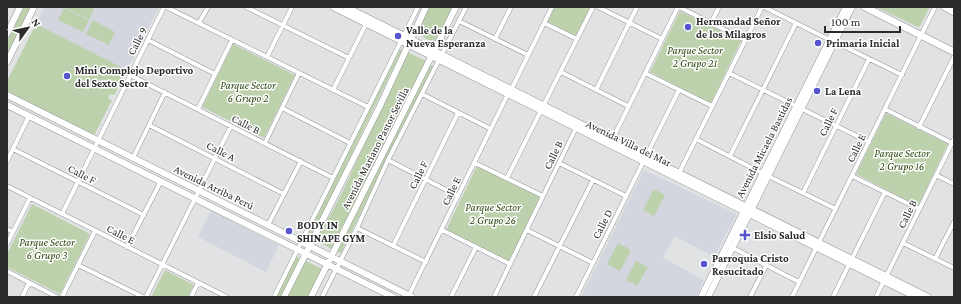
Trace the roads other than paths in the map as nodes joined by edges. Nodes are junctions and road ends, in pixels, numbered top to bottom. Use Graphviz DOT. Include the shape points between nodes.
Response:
graph roads {
  1 [pos="20,7"];
  2 [pos="34,7"];
  3 [pos="165,7"];
  4 [pos="208,7"];
  5 [pos="246,7"];
  6 [pos="292,7"];
  7 [pos="333,7"];
  8 [pos="346,7"];
  9 [pos="418,7"];
  10 [pos="426,7"];
  11 [pos="456,7"];
  12 [pos="466,7"];
  13 [pos="511,7"];
  14 [pos="552,7"];
  15 [pos="593,7"];
  16 [pos="598,7"];
  17 [pos="637,7"];
  18 [pos="678,7"];
  19 [pos="719,7"];
  20 [pos="763,7"];
  21 [pos="846,7"];
  22 [pos="852,7"];
  23 [pos="865,7"];
  24 [pos="935,7"];
  25 [pos="945,7"];
  26 [pos="954,12"];
  27 [pos="459,21"];
  28 [pos="544,23"];
  29 [pos="629,23"];
  30 [pos="711,23"];
  31 [pos="796,23"];
  32 [pos="199,24"];
  33 [pos="366,24"];
  34 [pos="283,25"];
  35 [pos="7,34"];
  36 [pos="921,35"];
  37 [pos="495,39"];
  38 [pos="577,39"];
  39 [pos="662,39"];
  40 [pos="148,40"];
  41 [pos="232,40"];
  42 [pos="406,40"];
  43 [pos="745,40"];
  44 [pos="832,41"];
  45 [pos="954,52"];
  46 [pos="433,54"];
  47 [pos="528,55"];
  48 [pos="267,57"];
  49 [pos="440,57"];
  50 [pos="954,57"];
  51 [pos="349,58"];
  52 [pos="869,59"];
  53 [pos="7,62"];
  54 [pos="560,72"];
  55 [pos="299,73"];
  56 [pos="645,73"];
  57 [pos="729,73"];
  58 [pos="215,74"];
  59 [pos="130,75"];
  60 [pos="902,75"];
  61 [pos="333,90"];
  62 [pos="596,90"];
  63 [pos="679,90"];
  64 [pos="763,90"];
  65 [pos="165,92"];
  66 [pos="510,92"];
  67 [pos="422,94"];
  68 [pos="7,95"];
  69 [pos="7,105"];
  70 [pos="628,106"];
  71 [pos="712,106"];
  72 [pos="368,107"];
  73 [pos="799,107"];
  74 [pos="282,108"];
  75 [pos="542,108"];
  76 [pos="198,109"];
  77 [pos="885,109"];
  78 [pos="458,113"];
  79 [pos="29,116"];
  80 [pos="149,125"];
  81 [pos="231,126"];
  82 [pos="836,126"];
  83 [pos="920,127"];
  84 [pos="576,128"];
  85 [pos="491,129"];
  86 [pos="696,139"];
  87 [pos="98,140"];
  88 [pos="612,140"];
  89 [pos="953,141"];
  90 [pos="868,142"];
  91 [pos="265,143"];
  92 [pos="350,143"];
  93 [pos="95,148"];
  94 [pos="13,149"];
  95 [pos="730,156"];
  96 [pos="133,158"];
  97 [pos="215,158"];
  98 [pos="645,159"];
  99 [pos="388,160"];
  100 [pos="7,161"];
  101 [pos="301,161"];
  102 [pos="475,163"];
  103 [pos="559,163"];
  104 [pos="679,174"];
  105 [pos="766,174"];
  106 [pos="936,175"];
  107 [pos="852,176"];
  108 [pos="333,178"];
  109 [pos="507,178"];
  110 [pos="426,179"];
  111 [pos="593,180"];
  112 [pos="161,181"];
  113 [pos="78,182"];
  114 [pos="954,184"];
  115 [pos="7,186"];
  116 [pos="885,192"];
  117 [pos="803,193"];
  118 [pos="197,194"];
  119 [pos="284,194"];
  120 [pos="458,196"];
  121 [pos="543,196"];
  122 [pos="626,196"];
  123 [pos="30,198"];
  124 [pos="836,209"];
  125 [pos="919,209"];
  126 [pos="747,210"];
  127 [pos="62,214"];
  128 [pos="144,215"];
  129 [pos="954,222"];
  130 [pos="268,225"];
  131 [pos="357,228"];
  132 [pos="7,229"];
  133 [pos="442,230"];
  134 [pos="527,230"];
  135 [pos="95,231"];
  136 [pos="13,232"];
  137 [pos="301,241"];
  138 [pos="903,243"];
  139 [pos="7,244"];
  140 [pos="310,246"];
  141 [pos="393,246"];
  142 [pos="560,246"];
  143 [pos="818,246"];
  144 [pos="127,247"];
  145 [pos="476,247"];
  146 [pos="733,248"];
  147 [pos="297,249"];
  148 [pos="307,253"];
  149 [pos="331,256"];
  150 [pos="936,259"];
  151 [pos="340,261"];
  152 [pos="426,262"];
  153 [pos="851,262"];
  154 [pos="593,263"];
  155 [pos="327,264"];
  156 [pos="510,264"];
  157 [pos="78,265"];
  158 [pos="162,265"];
  159 [pos="766,266"];
  160 [pos="336,268"];
  161 [pos="954,268"];
  162 [pos="7,272"];
  163 [pos="885,279"];
  164 [pos="799,282"];
  165 [pos="29,283"];
  166 [pos="198,283"];
  167 [pos="411,296"];
  168 [pos="22,297"];
  169 [pos="58,297"];
  170 [pos="62,297"];
  171 [pos="143,297"];
  172 [pos="146,297"];
  173 [pos="191,297"];
  174 [pos="227,297"];
  175 [pos="274,297"];
  176 [pos="284,297"];
  177 [pos="311,297"];
  178 [pos="322,297"];
  179 [pos="393,297"];
  180 [pos="451,297"];
  181 [pos="494,297"];
  182 [pos="534,297"];
  183 [pos="576,297"];
  184 [pos="701,297"];
  185 [pos="708,297"];
  186 [pos="750,297"];
  187 [pos="792,297"];
  188 [pos="833,297"];
  189 [pos="876,297"];
  190 [pos="916,297"];
  191 [pos="928,297"];
  1 -- 35 [label="street"];
  2 -- 53 [label="street"];
  3 -- 32 [label="street"];
  3 -- 40 [label="street, Calle 9"];
  4 -- 32 [label="street"];
  5 -- 34 [label="street"];
  6 -- 34 [label="street"];
  7 -- 33 [label="street, Avenida Villa del Mar"];
  8 -- 42 [label="street, Avenida Villa del Mar"];
  9 -- 42 [label="street, Avenida Mariano Pastor Sevilla"];
  10 -- 42 [label="street, Avenida Mariano Pastor Sevilla"];
  11 -- 46 [label="street, Avenida Mariano Pastor Sevilla"];
  12 -- 27 [label="street, Avenida Mariano Pastor Sevilla"];
  13 -- 37 [label="street"];
  14 -- 28 [label="street, Calle E"];
  15 -- 38 [label="street"];
  16 -- 29 [label="street"];
  17 -- 29 [label="street"];
  18 -- 30 [label="street"];
  18 -- 39 [label="street"];
  19 -- 30 [label="street"];
  20 -- 31 [label="street"];
  20 -- 43 [label="street"];
  21 -- 44 [label="street, Avenida Micaela Bastidas"];
  22 -- 44 [label="street, Avenida Micaela Bastidas"];
  23 -- 36 [label="main road"];
  24 -- 36 [label="street, Calle E"];
  25 -- 26 [label="main road"];
  27 -- 37 [label="street"];
  27 -- 49 [label="street, Avenida Mariano Pastor Sevilla"];
  28 -- 38 [label="street"];
  28 -- 47 [label="street, Calle E"];
  29 -- 39 [label="street"];
  29 -- 62 [label="street"];
  30 -- 43 [label="street"];
  31 -- 44 [label="street"];
  31 -- 64 [label="street"];
  32 -- 41 [label="street"];
  33 -- 42 [label="street, Avenida Villa del Mar"];
  33 -- 51 [label="street"];
  34 -- 48 [label="street"];
  34 -- 51 [label="street"];
  36 -- 45 [label="main road"];
  36 -- 60 [label="street, Calle E"];
  37 -- 47 [label="street"];
  38 -- 54 [label="street"];
  39 -- 56 [label="street"];
  40 -- 58 [label="street"];
  40 -- 59 [label="street, Calle 9"];
  41 -- 48 [label="street"];
  41 -- 58 [label="street"];
  42 -- 46 [label="street, Avenida Villa del Mar"];
  42 -- 72 [label="street, Avenida Mariano Pastor Sevilla"];
  42 -- 140 [label="street, Avenida Mariano Pastor Sevilla" via="378,108"];
  43 -- 57 [label="street"];
  44 -- 52 [label="street"];
  44 -- 73 [label="street, Avenida Micaela Bastidas"];
  46 -- 49 [label="street, Avenida Villa del Mar"];
  46 -- 149 [label="street, Avenida Mariano Pastor Sevilla"];
  47 -- 66 [label="street, Calle E"];
  48 -- 55 [label="street"];
  49 -- 66 [label="street, Avenida Villa del Mar"];
  49 -- 67 [label="street, Avenida Mariano Pastor Sevilla"];
  50 -- 83 [label="street"];
  51 -- 61 [label="street"];
  52 -- 60 [label="street"];
  52 -- 82 [label="street, Calle F"];
  54 -- 62 [label="street"];
  54 -- 75 [label="street"];
  55 -- 61 [label="street"];
  55 -- 74 [label="street"];
  56 -- 63 [label="street"];
  56 -- 70 [label="street"];
  57 -- 64 [label="street"];
  57 -- 71 [label="street"];
  58 -- 76 [label="street"];
  59 -- 65 [label="street, Calle B"];
  59 -- 87 [label="street, Calle 9"];
  60 -- 77 [label="street, Calle E"];
  61 -- 72 [label="street"];
  62 -- 70 [label="street"];
  63 -- 71 [label="street"];
  63 -- 98 [label="street, Calle D"];
  64 -- 73 [label="street"];
  64 -- 95 [label="street"];
  65 -- 76 [label="street, Calle B"];
  65 -- 80 [label="street"];
  66 -- 75 [label="street, Avenida Villa del Mar"];
  66 -- 85 [label="street, Calle E"];
  67 -- 78 [label="street"];
  67 -- 99 [label="street, Avenida Mariano Pastor Sevilla"];
  68 -- 87 [label="street, Avenida Arriba Perú"];
  69 -- 79 [label="street, Avenida Arriba Perú"];
  70 -- 88 [label="street"];
  71 -- 86 [label="street"];
  72 -- 92 [label="street, Avenida Mariano Pastor Sevilla"];
  73 -- 82 [label="street"];
  73 -- 105 [label="street, Avenida Micaela Bastidas"];
  74 -- 91 [label="street"];
  74 -- 92 [label="street"];
  75 -- 84 [label="street, Avenida Villa del Mar"];
  75 -- 88 [label="street, Avenida Villa del Mar"];
  75 -- 109 [label="street"];
  76 -- 81 [label="street, Calle B"];
  77 -- 83 [label="street"];
  77 -- 90 [label="street, Calle E"];
  78 -- 85 [label="street"];
  78 -- 110 [label="street, Calle F"];
  79 -- 93 [label="street, Avenida Arriba Perú"];
  79 -- 94 [label="street"];
  80 -- 96 [label="street"];
  80 -- 97 [label="street, Calle A"];
  81 -- 91 [label="street, Calle B"];
  81 -- 97 [label="street"];
  82 -- 90 [label="street"];
  82 -- 117 [label="street, Calle F"];
  83 -- 89 [label="street"];
  84 -- 98 [label="street, Avenida Villa del Mar"];
  84 -- 103 [label="street, Calle B"];
  85 -- 102 [label="street, Calle E"];
  86 -- 95 [label="street"];
  86 -- 104 [label="street"];
  87 -- 93 [label="street, Calle 9"];
  87 -- 96 [label="street, Avenida Arriba Perú"];
  88 -- 98 [label="street, Avenida Villa del Mar"];
  89 -- 106 [label="street, Calle B"];
  90 -- 107 [label="street, Calle E"];
  91 -- 101 [label="street, Calle B"];
  92 -- 108 [label="street, Avenida Mariano Pastor Sevilla"];
  93 -- 112 [label="street, Avenida Arriba Perú"];
  93 -- 113 [label="street, Calle 9"];
  94 -- 100 [label="street"];
  94 -- 113 [label="street, Calle F"];
  95 -- 105 [label="street"];
  96 -- 118 [label="street, Avenida Arriba Perú"];
  97 -- 118 [label="street"];
  97 -- 119 [label="street, Calle A"];
  98 -- 104 [label="street, Avenida Villa del Mar"];
  98 -- 122 [label="street, Calle D"];
  98 -- 126 [label="street, Avenida Villa del Mar"];
  99 -- 110 [label="street"];
  99 -- 131 [label="street, Avenida Mariano Pastor Sevilla"];
  101 -- 108 [label="street, Calle B"];
  101 -- 119 [label="street"];
  102 -- 109 [label="street"];
  102 -- 120 [label="street, Calle E"];
  103 -- 111 [label="street"];
  103 -- 121 [label="street, Calle B"];
  104 -- 126 [label="street, Avenida Villa del Mar"];
  105 -- 117 [label="street"];
  105 -- 126 [label="street, Avenida Micaela Bastidas"];
  106 -- 114 [label="street"];
  106 -- 125 [label="street, Calle B"];
  107 -- 116 [label="street"];
  107 -- 124 [label="street, Calle E"];
  108 -- 137 [label="street, Avenida Mariano Pastor Sevilla"];
  109 -- 121 [label="street"];
  110 -- 120 [label="street"];
  110 -- 141 [label="street, Calle F"];
  111 -- 122 [label="street"];
  111 -- 142 [label="street"];
  112 -- 118 [label="street, Avenida Arriba Perú"];
  112 -- 128 [label="street"];
  113 -- 127 [label="street, Calle 9"];
  113 -- 128 [label="street, Calle F"];
  115 -- 123 [label="street, Calle E"];
  116 -- 125 [label="street"];
  116 -- 153 [label="street"];
  117 -- 124 [label="street"];
  118 -- 130 [label="street, Avenida Arriba Perú"];
  118 -- 147 [label="street, Avenida Arriba Perú"];
  118 -- 158 [label="street"];
  119 -- 130 [label="street"];
  120 -- 133 [label="street, Calle E"];
  121 -- 134 [label="street, Calle B"];
  122 -- 154 [label="street, Calle D"];
  123 -- 127 [label="street, Calle E"];
  123 -- 136 [label="street"];
  124 -- 143 [label="street, Calle E"];
  125 -- 138 [label="street, Calle B"];
  126 -- 143 [label="street, Avenida Villa del Mar"];
  126 -- 146 [label="street, Avenida Micaela Bastidas"];
  126 -- 184 [label="street, Avenida Micaela Bastidas"];
  127 -- 135 [label="street, Calle E"];
  128 -- 144 [label="street"];
  129 -- 150 [label="street"];
  130 -- 137 [label="street, Avenida Arriba Perú"];
  131 -- 141 [label="street"];
  131 -- 151 [label="street, Avenida Mariano Pastor Sevilla"];
  132 -- 136 [label="street"];
  133 -- 145 [label="street"];
  133 -- 152 [label="street, Calle E"];
  134 -- 142 [label="street"];
  134 -- 156 [label="street, Calle B"];
  135 -- 144 [label="street, Calle E"];
  135 -- 157 [label="street"];
  136 -- 139 [label="street"];
  137 -- 140 [label="street, Avenida Arriba Perú"];
  137 -- 147 [label="street, Avenida Mariano Pastor Sevilla"];
  138 -- 150 [label="street"];
  138 -- 163 [label="street, Calle B"];
  140 -- 148 [label="street, Avenida Mariano Pastor Sevilla"];
  140 -- 149 [label="street, Avenida Arriba Perú"];
  141 -- 152 [label="street"];
  142 -- 154 [label="street"];
  142 -- 182 [label="street"];
  143 -- 153 [label="street, Avenida Villa del Mar"];
  143 -- 164 [label="street, Calle E"];
  144 -- 158 [label="street, Calle E"];
  145 -- 156 [label="street"];
  145 -- 180 [label="street"];
  146 -- 159 [label="street"];
  146 -- 185 [label="street, Avenida Micaela Bastidas"];
  147 -- 148 [label="street, Avenida Arriba Perú"];
  147 -- 175 [label="street, Avenida Mariano Pastor Sevilla"];
  148 -- 155 [label="street, Avenida Arriba Perú"];
  148 -- 176 [label="street, Avenida Mariano Pastor Sevilla"];
  149 -- 151 [label="street, Avenida Arriba Perú"];
  149 -- 155 [label="street, Avenida Mariano Pastor Sevilla"];
  150 -- 161 [label="street"];
  151 -- 160 [label="street, Avenida Mariano Pastor Sevilla"];
  151 -- 167 [label="street, Avenida Arriba Perú"];
  152 -- 167 [label="street, Calle E"];
  153 -- 163 [label="street, Avenida Villa del Mar"];
  153 -- 188 [label="street"];
  154 -- 183 [label="street, Calle D"];
  155 -- 160 [label="street, Avenida Arriba Perú"];
  155 -- 177 [label="street, Avenida Mariano Pastor Sevilla"];
  156 -- 181 [label="street, Calle B"];
  157 -- 170 [label="street"];
  157 -- 171 [label="street"];
  158 -- 166 [label="street, Calle E"];
  158 -- 172 [label="street"];
  159 -- 164 [label="street"];
  159 -- 186 [label="street"];
  160 -- 178 [label="street, Avenida Mariano Pastor Sevilla"];
  160 -- 179 [label="street, Avenida Arriba Perú"];
  162 -- 165 [label="street"];
  163 -- 189 [label="street, Calle B"];
  163 -- 190 [label="street, Avenida Villa del Mar"];
  163 -- 191 [label="street, Avenida Villa del Mar"];
  164 -- 187 [label="street, Calle E"];
  165 -- 168 [label="street"];
  165 -- 169 [label="street"];
  166 -- 173 [label="street"];
  166 -- 174 [label="street, Calle E"];
}
